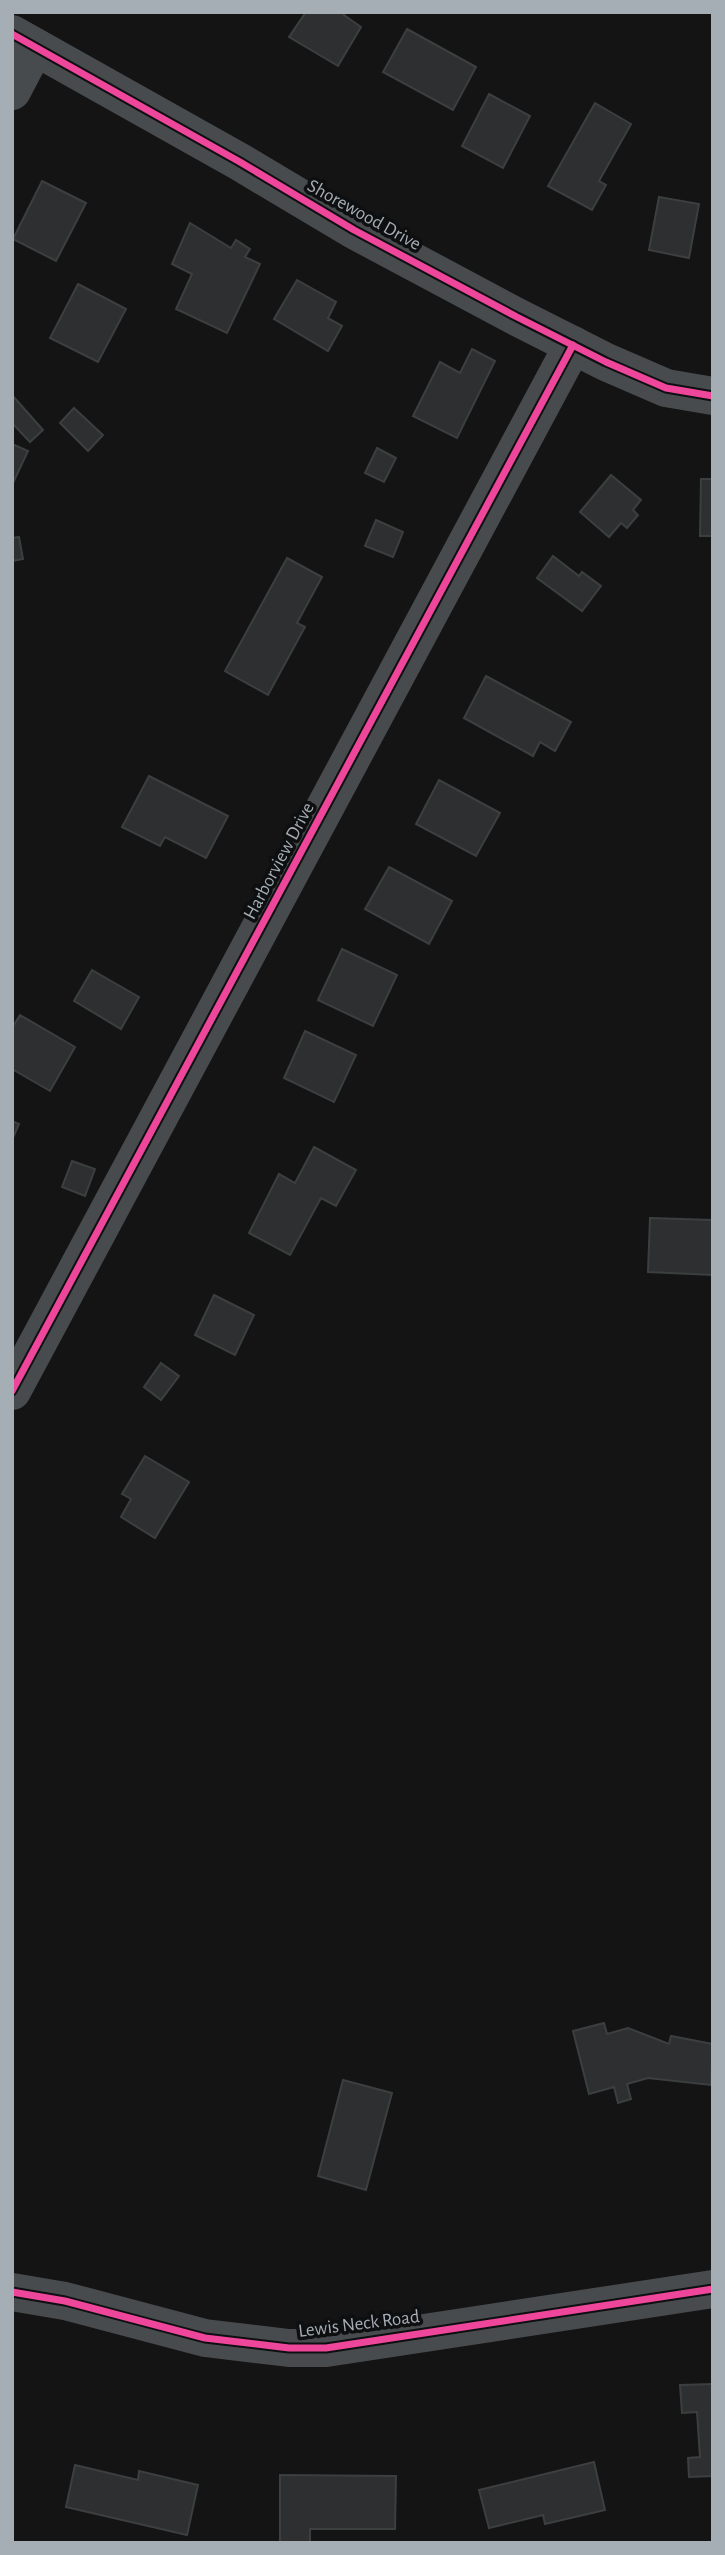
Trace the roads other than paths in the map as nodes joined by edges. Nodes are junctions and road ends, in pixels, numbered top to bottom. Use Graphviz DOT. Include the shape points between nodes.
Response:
graph roads {
  1 [pos="24,40"];
  2 [pos="12,91"];
  3 [pos="573,345"];
  4 [pos="713,396"];
  5 [pos="12,1391"];
  6 [pos="713,2289"];
  7 [pos="12,2292"];
  1 -- 2 [label="street"];
  1 -- 3 [label="street, Shorewood Drive" via="354,230"];
  3 -- 4 [label="street, Shorewood Drive" via="666,388"];
  3 -- 5 [label="street, Harborview Drive"];
  6 -- 7 [label="street, Lewis Neck Road" via="326,2348 205,2338 65,2301"];
}
